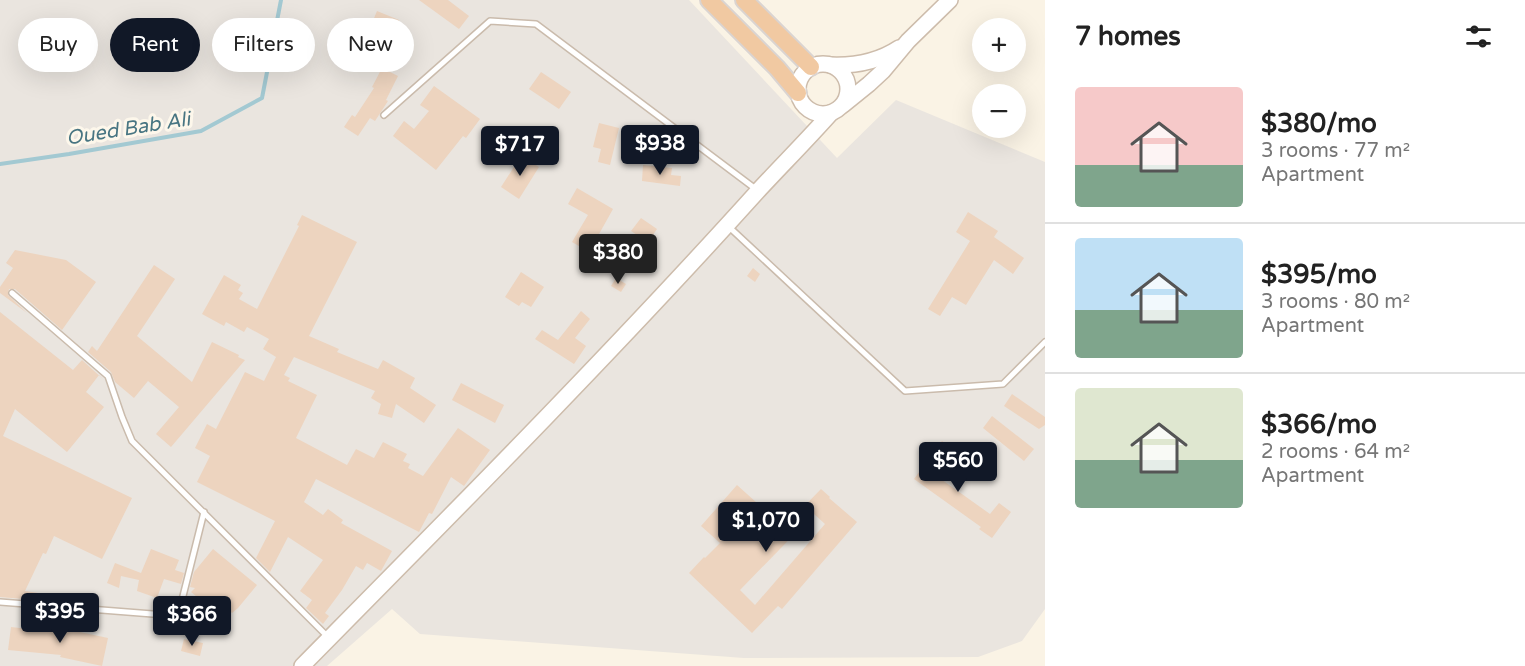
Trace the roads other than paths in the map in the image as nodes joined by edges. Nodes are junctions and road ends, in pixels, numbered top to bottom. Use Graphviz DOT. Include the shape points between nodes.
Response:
graph roads {
  1 [pos="709,0"];
  2 [pos="744,0"];
  3 [pos="950,0"];
  4 [pos="908,41"];
  5 [pos="829,64"];
  6 [pos="811,66"];
  7 [pos="798,93"];
  8 [pos="806,108"];
  9 [pos="836,110"];
  10 [pos="384,115"];
  11 [pos="797,152"];
  12 [pos="759,191"];
  13 [pos="728,226"];
  14 [pos="12,293"];
  15 [pos="1045,342"];
  16 [pos="204,512"];
  17 [pos="0,602"];
  18 [pos="329,639"];
  19 [pos="302,666"];
  1 -- 7 [label="highway"];
  2 -- 6 [label="highway"];
  3 -- 4 [label="main road"];
  4 -- 5 [label="main road" via="869,61"];
  4 -- 9 [label="main road" via="883,71"];
  5 -- 6 [label="main road"];
  5 -- 9 [label="main road" via="842,72 848,86 845,100"];
  6 -- 7 [label="main road" via="799,80"];
  7 -- 8 [label="main road"];
  8 -- 9 [label="main road" via="818,114"];
  8 -- 11 [label="main road" via="806,130"];
  9 -- 11 [label="main road"];
  10 -- 12 [label="lane" via="490,21 537,24"];
  11 -- 12 [label="main road"];
  12 -- 13 [label="main road"];
  13 -- 15 [label="lane" via="904,391 1003,384"];
  13 -- 18 [label="main road"];
  14 -- 16 [label="lane" via="108,376 132,441"];
  16 -- 17 [label="lane" via="178,616"];
  16 -- 18 [label="lane"];
  18 -- 19 [label="main road"];
}
